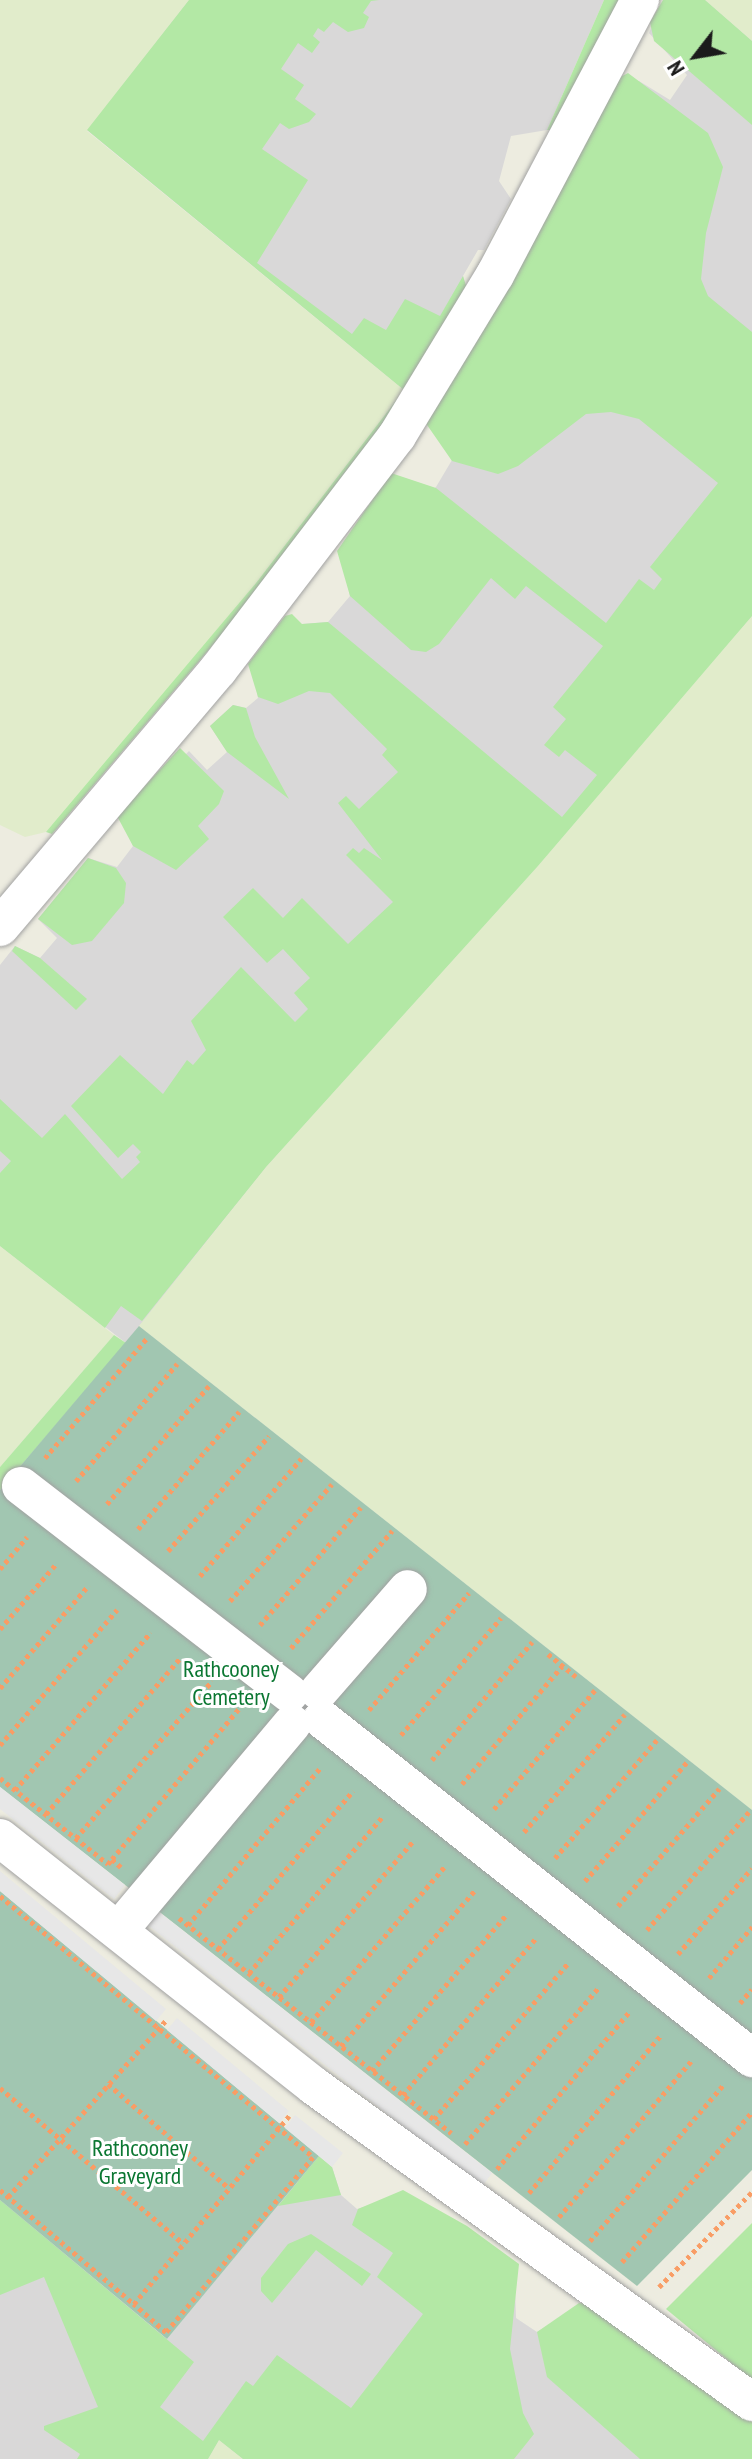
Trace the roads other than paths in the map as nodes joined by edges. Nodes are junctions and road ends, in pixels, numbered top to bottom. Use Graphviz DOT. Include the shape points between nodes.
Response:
graph roads {
  1 [pos="640,0"];
  2 [pos="0,927"];
  3 [pos="21,1486"];
  4 [pos="408,1589"];
  5 [pos="306,1707"];
  6 [pos="0,1838"];
  7 [pos="119,1930"];
  8 [pos="750,2057"];
  9 [pos="752,2402"];
  1 -- 2 [label="street" via="495,275 397,436 218,670"];
  3 -- 5 [label="street"];
  4 -- 5 [label="street"];
  5 -- 7 [label="street"];
  5 -- 8 [label="street"];
  6 -- 7 [label="street"];
  7 -- 9 [label="street" via="337,2103"];
}
